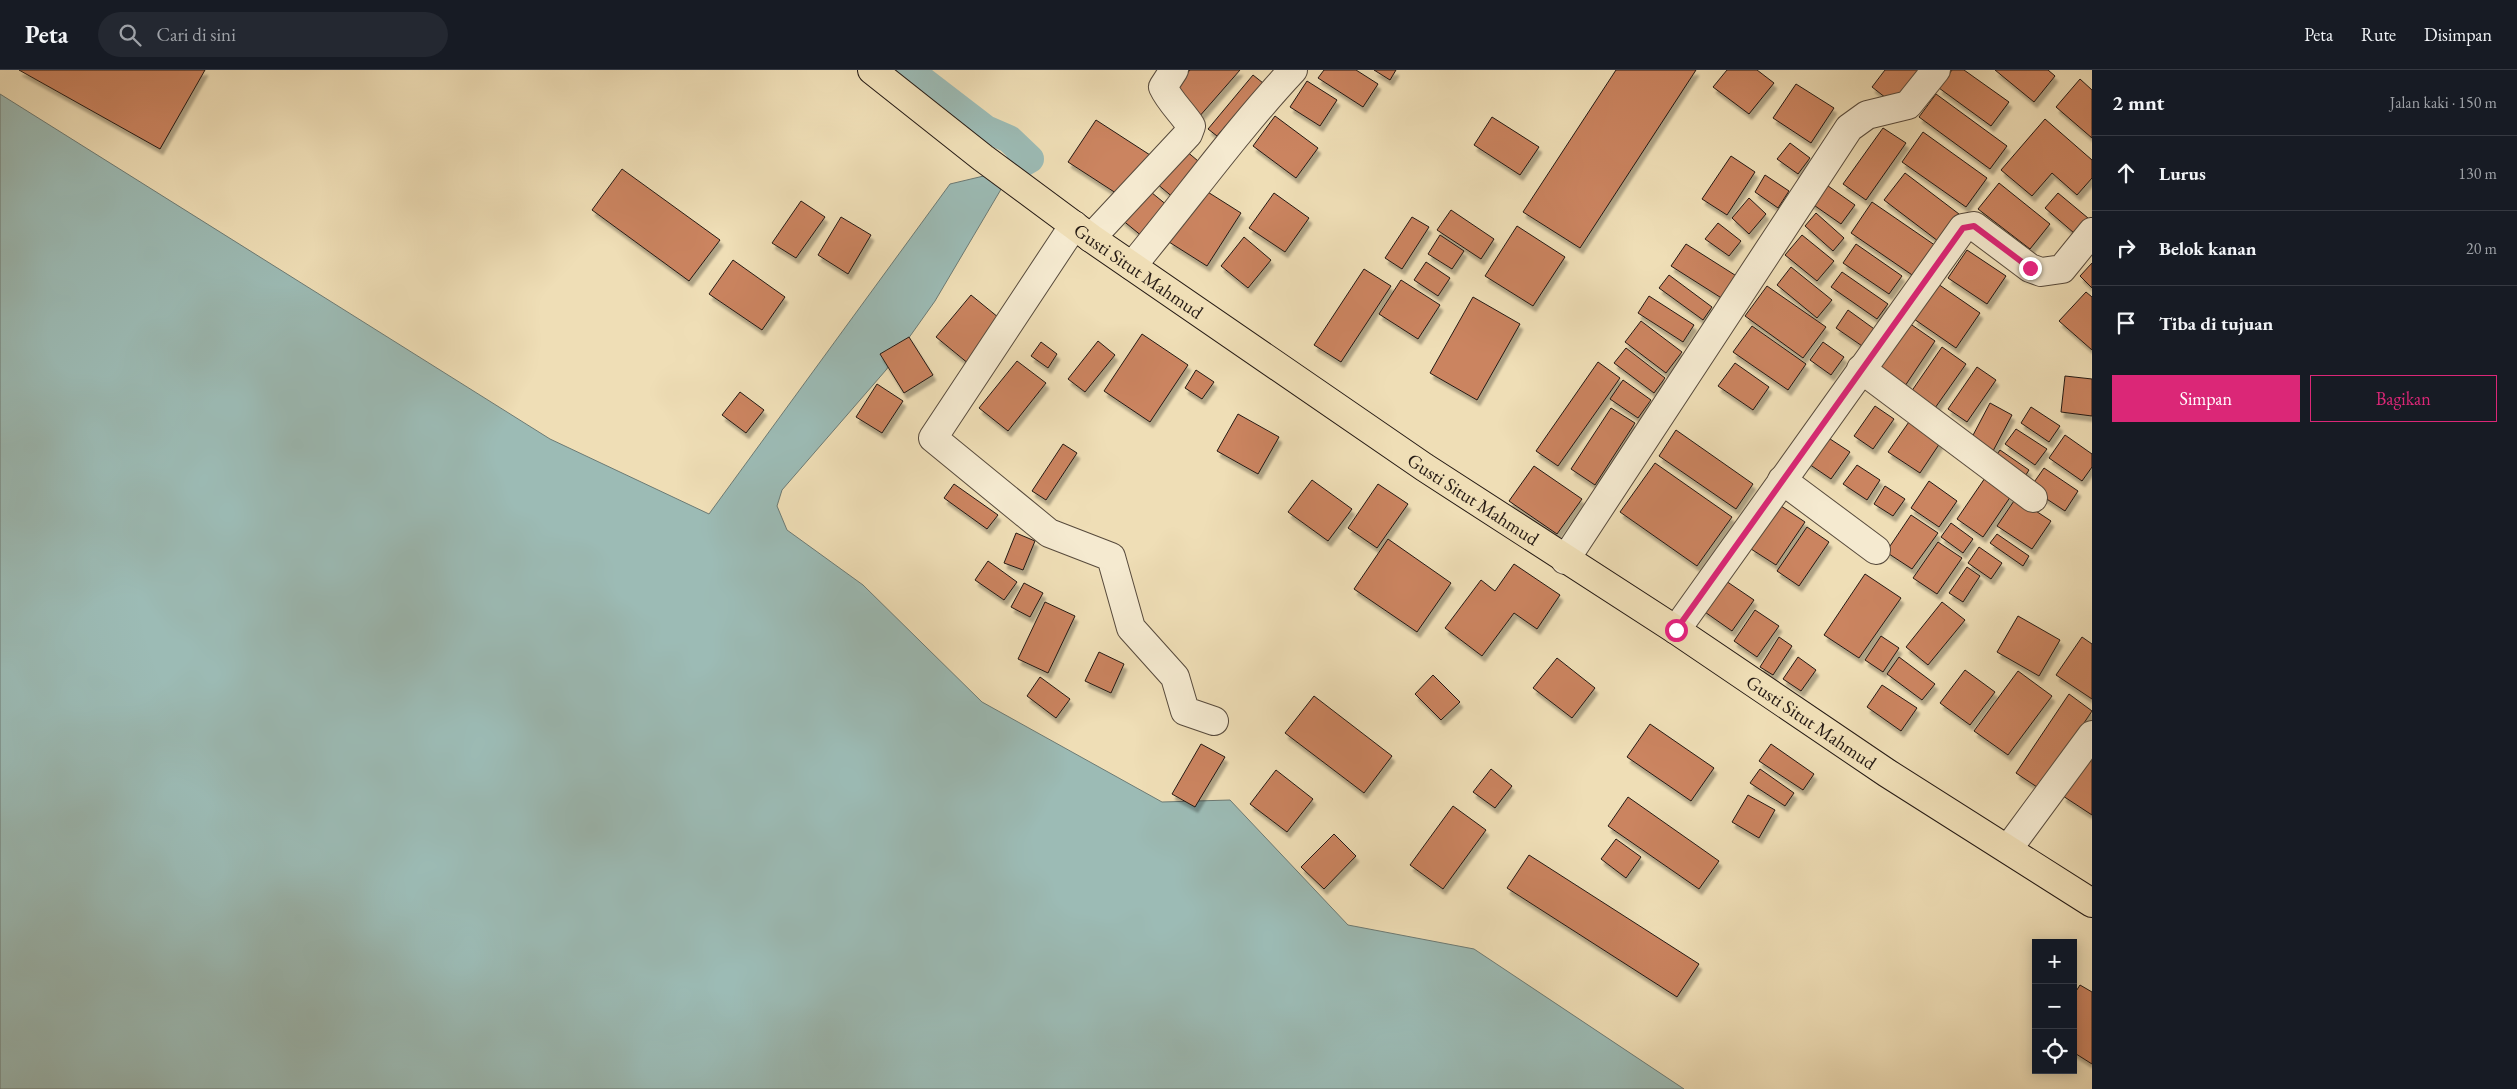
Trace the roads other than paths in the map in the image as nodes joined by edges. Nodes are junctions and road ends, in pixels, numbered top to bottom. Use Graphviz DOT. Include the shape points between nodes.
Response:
graph roads {
  1 [pos="872,70"];
  2 [pos="1174,70"];
  3 [pos="1293,70"];
  4 [pos="1936,70"];
  5 [pos="1082,231"];
  6 [pos="2092,232"];
  7 [pos="1132,266"];
  8 [pos="1861,369"];
  9 [pos="1782,480"];
  10 [pos="2033,498"];
  11 [pos="1876,550"];
  12 [pos="1565,560"];
  13 [pos="1676,630"];
  14 [pos="1214,721"];
  15 [pos="2092,735"];
  16 [pos="2008,849"];
  17 [pos="2092,903"];
  1 -- 5 [label="highway, Gusti Situt Mahmud"];
  2 -- 5 [label="street" via="1163,87 1168,99 1191,126 1188,134"];
  3 -- 7 [label="street" via="1260,105"];
  4 -- 12 [label="street" via="1908,105 1867,115 1849,128"];
  5 -- 7 [label="highway, Gusti Situt Mahmud"];
  5 -- 14 [label="street" via="933,438 1049,533 1111,556 1131,628 1175,677 1185,711"];
  6 -- 8 [label="street" via="2062,269 2041,272 2030,268 1974,226 1963,228"];
  7 -- 12 [label="highway, Gusti Situt Mahmud" via="1424,468"];
  8 -- 9 [label="street"];
  8 -- 10 [label="street"];
  9 -- 11 [label="street"];
  9 -- 13 [label="street"];
  12 -- 13 [label="highway, Gusti Situt Mahmud"];
  13 -- 16 [label="highway, Gusti Situt Mahmud" via="1887,773"];
  15 -- 16 [label="street"];
  16 -- 17 [label="highway, Gusti Situt Mahmud"];
}
